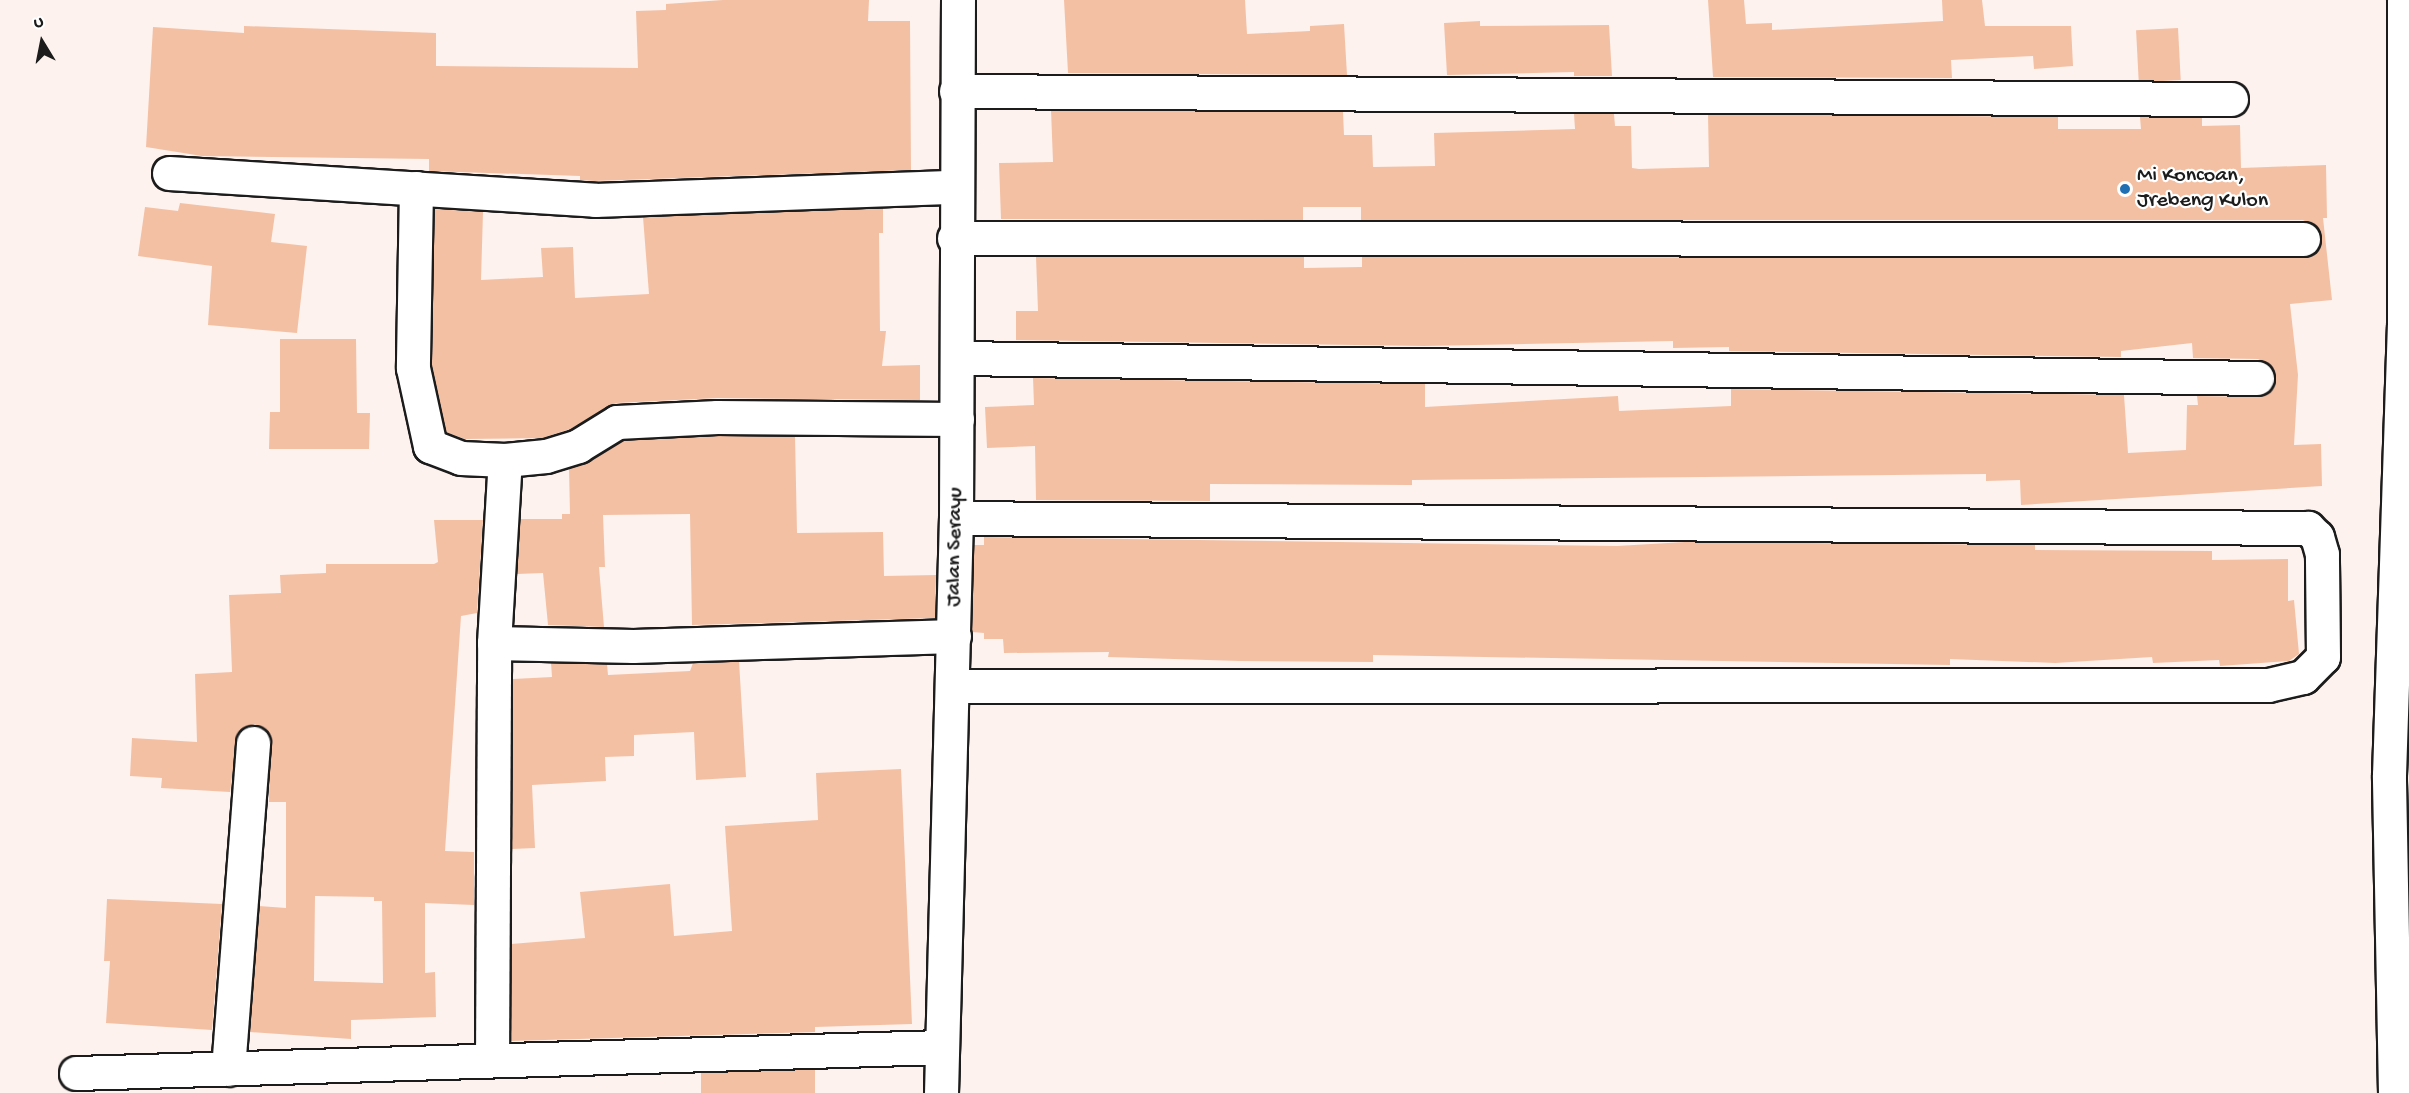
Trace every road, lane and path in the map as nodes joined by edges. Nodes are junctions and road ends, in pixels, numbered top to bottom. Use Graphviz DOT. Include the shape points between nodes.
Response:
graph roads {
  1 [pos="958,0"];
  2 [pos="2404,0"];
  3 [pos="2407,71"];
  4 [pos="956,91"];
  5 [pos="2231,99"];
  6 [pos="2407,168"];
  7 [pos="169,173"];
  8 [pos="416,188"];
  9 [pos="955,188"];
  10 [pos="954,238"];
  11 [pos="2303,239"];
  12 [pos="2406,325"];
  13 [pos="958,358"];
  14 [pos="2257,378"];
  15 [pos="957,419"];
  16 [pos="505,460"];
  17 [pos="956,518"];
  18 [pos="954,636"];
  19 [pos="494,643"];
  20 [pos="953,686"];
  21 [pos="253,743"];
  22 [pos="2399,775"];
  23 [pos="941,1047"];
  24 [pos="492,1060"];
  25 [pos="228,1069"];
  26 [pos="76,1073"];
  27 [pos="941,1093"];
  28 [pos="2395,1093"];
  1 -- 4 [label="street, Jalan Serayu"];
  2 -- 3 [label="street"];
  3 -- 6 [label="street"];
  4 -- 5 [label="street"];
  4 -- 9 [label="street, Jalan Serayu"];
  6 -- 12 [label="street"];
  7 -- 8 [label="street"];
  8 -- 9 [label="street" via="595,200"];
  8 -- 16 [label="street" via="413,368 430,446 461,458"];
  9 -- 10 [label="street, Jalan Serayu"];
  10 -- 11 [label="street"];
  10 -- 13 [label="street, Jalan Serayu"];
  12 -- 22 [label="street"];
  13 -- 14 [label="street"];
  13 -- 15 [label="street, Jalan Serayu"];
  15 -- 16 [label="street" via="717,417 617,422 578,446 546,456"];
  15 -- 17 [label="street, Jalan Serayu"];
  16 -- 19 [label="street"];
  17 -- 18 [label="street, Jalan Serayu"];
  17 -- 20 [label="street" via="2308,528 2317,537 2322,554 2323,657 2304,677 2268,685"];
  18 -- 19 [label="street" via="633,646"];
  18 -- 20 [label="street, Jalan Serayu"];
  19 -- 24 [label="street"];
  20 -- 23 [label="street, Jalan Serayu"];
  21 -- 25 [label="street"];
  22 -- 28 [label="street"];
  23 -- 24 [label="street"];
  23 -- 27 [label="street, Jalan Serayu"];
  24 -- 25 [label="street"];
  25 -- 26 [label="street"];
}
